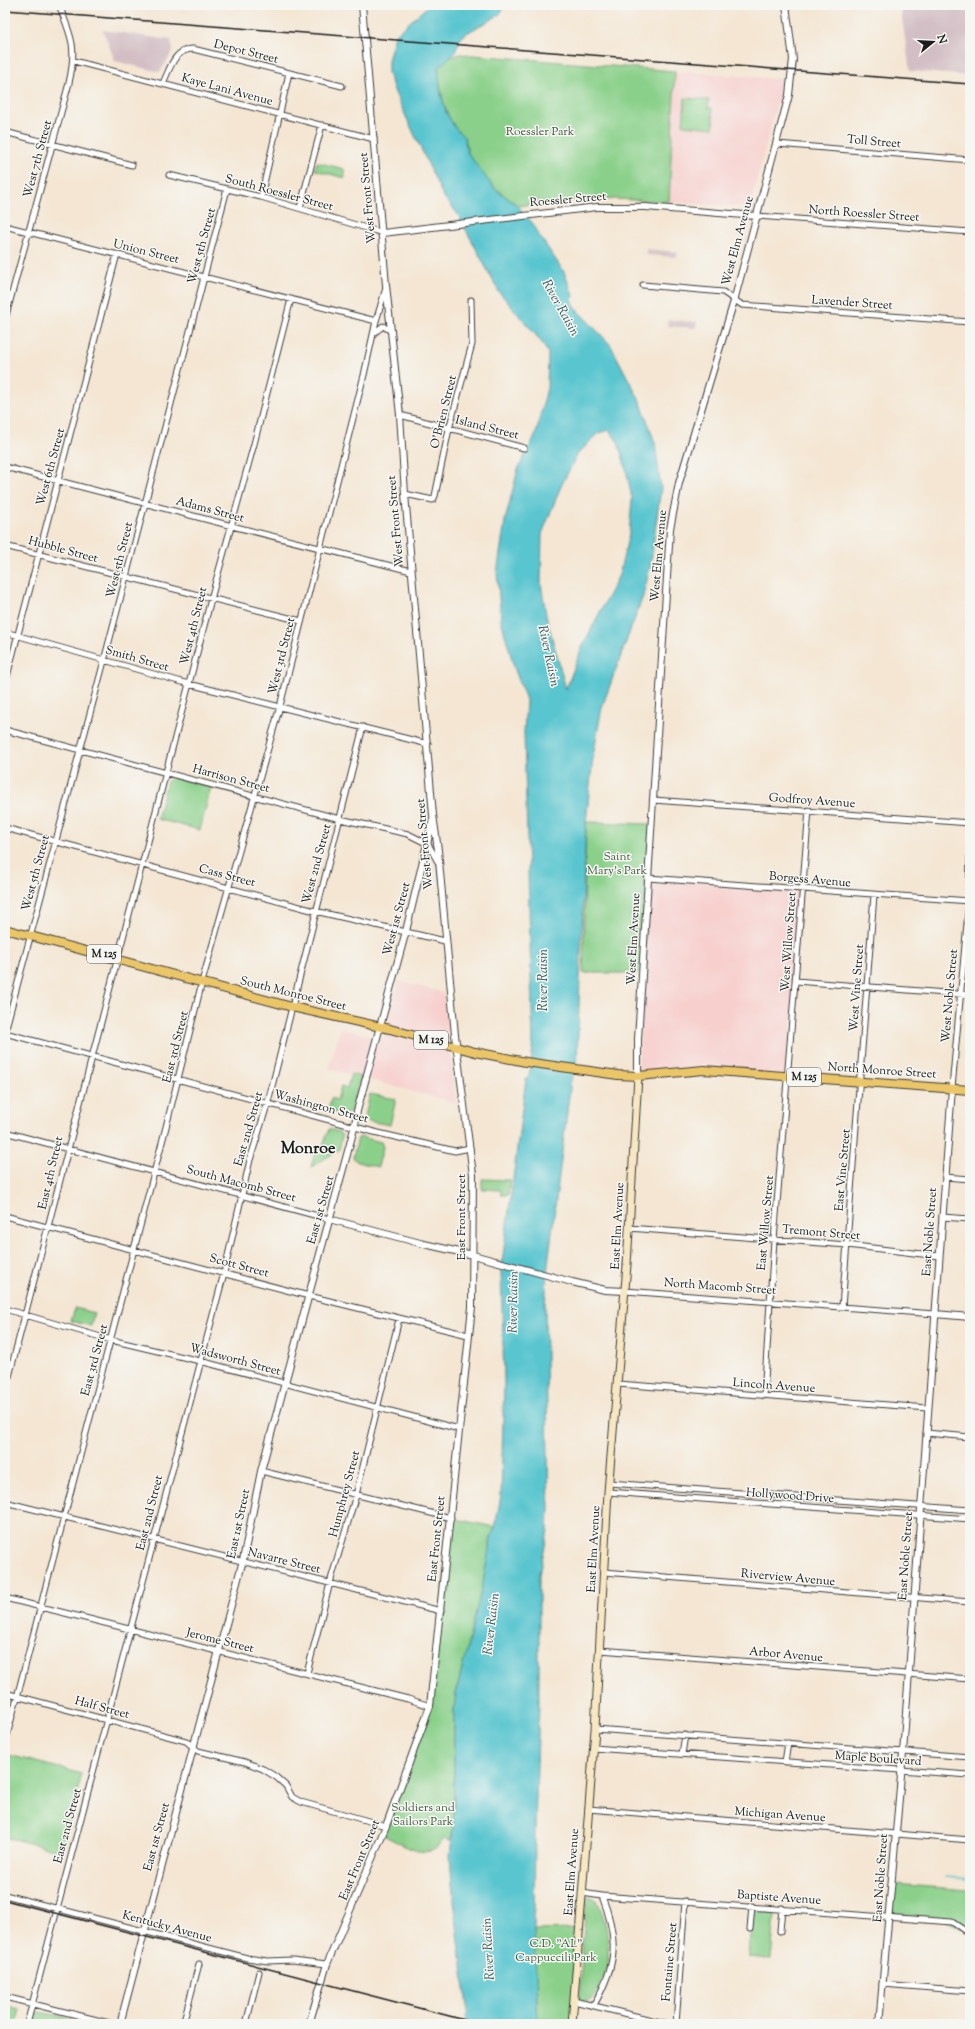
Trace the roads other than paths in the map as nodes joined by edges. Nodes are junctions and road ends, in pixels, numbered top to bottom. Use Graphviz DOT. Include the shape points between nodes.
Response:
graph roads {
  1 [pos="59,5"];
  2 [pos="362,5"];
  3 [pos="786,5"];
  4 [pos="74,61"];
  5 [pos="289,73"];
  6 [pos="163,83"];
  7 [pos="342,86"];
  8 [pos="279,114"];
  9 [pos="322,125"];
  10 [pos="5,132"];
  11 [pos="374,139"];
  12 [pos="777,144"];
  13 [pos="53,145"];
  14 [pos="970,160"];
  15 [pos="132,165"];
  16 [pos="169,176"];
  17 [pos="227,189"];
  18 [pos="261,197"];
  19 [pos="300,208"];
  20 [pos="756,216"];
  21 [pos="5,226"];
  22 [pos="29,232"];
  23 [pos="970,232"];
  24 [pos="383,233"];
  25 [pos="117,254"];
  26 [pos="204,277"];
  27 [pos="386,285"];
  28 [pos="643,285"];
  29 [pos="290,299"];
  30 [pos="471,300"];
  31 [pos="734,301"];
  32 [pos="5,319"];
  33 [pos="376,321"];
  34 [pos="970,322"];
  35 [pos="391,331"];
  36 [pos="374,333"];
  37 [pos="400,415"];
  38 [pos="449,429"];
  39 [pos="524,448"];
  40 [pos="5,467"];
  41 [pos="58,480"];
  42 [pos="405,494"];
  43 [pos="144,503"];
  44 [pos="232,526"];
  45 [pos="5,546"];
  46 [pos="319,548"];
  47 [pos="39,553"];
  48 [pos="411,571"];
  49 [pos="126,577"];
  50 [pos="211,599"];
  51 [pos="301,621"];
  52 [pos="5,632"];
  53 [pos="19,635"];
  54 [pos="104,661"];
  55 [pos="5,684"];
  56 [pos="189,684"];
  57 [pos="280,706"];
  58 [pos="363,727"];
  59 [pos="5,730"];
  60 [pos="428,744"];
  61 [pos="81,750"];
  62 [pos="166,772"];
  63 [pos="254,796"];
  64 [pos="653,800"];
  65 [pos="809,810"];
  66 [pos="433,815"];
  67 [pos="340,819"];
  68 [pos="970,823"];
  69 [pos="5,828"];
  70 [pos="55,840"];
  71 [pos="428,844"];
  72 [pos="970,857"];
  73 [pos="143,863"];
  74 [pos="439,864"];
  75 [pos="648,878"];
  76 [pos="229,887"];
  77 [pos="803,889"];
  78 [pos="874,895"];
  79 [pos="969,901"];
  80 [pos="315,911"];
  81 [pos="5,928"];
  82 [pos="406,932"];
  83 [pos="30,935"];
  84 [pos="445,940"];
  85 [pos="119,958"];
  86 [pos="796,981"];
  87 [pos="202,982"];
  88 [pos="867,987"];
  89 [pos="960,994"];
  90 [pos="970,994"];
  91 [pos="292,1007"];
  92 [pos="378,1028"];
  93 [pos="5,1032"];
  94 [pos="455,1035"];
  95 [pos="457,1047"];
  96 [pos="92,1055"];
  97 [pos="578,1070"];
  98 [pos="638,1076"];
  99 [pos="788,1076"];
  100 [pos="178,1079"];
  101 [pos="861,1082"];
  102 [pos="952,1088"];
  103 [pos="970,1090"];
  104 [pos="268,1102"];
  105 [pos="356,1125"];
  106 [pos="5,1132"];
  107 [pos="67,1148"];
  108 [pos="470,1148"];
  109 [pos="154,1173"];
  110 [pos="945,1177"];
  111 [pos="970,1179"];
  112 [pos="242,1196"];
  113 [pos="5,1216"];
  114 [pos="942,1217"];
  115 [pos="329,1219"];
  116 [pos="970,1219"];
  117 [pos="48,1228"];
  118 [pos="630,1228"];
  119 [pos="774,1240"];
  120 [pos="847,1245"];
  121 [pos="134,1250"];
  122 [pos="473,1255"];
  123 [pos="939,1256"];
  124 [pos="224,1273"];
  125 [pos="625,1291"];
  126 [pos="309,1296"];
  127 [pos="770,1301"];
  128 [pos="842,1307"];
  129 [pos="5,1309"];
  130 [pos="26,1314"];
  131 [pos="935,1314"];
  132 [pos="970,1317"];
  133 [pos="399,1318"];
  134 [pos="468,1335"];
  135 [pos="111,1340"];
  136 [pos="200,1361"];
  137 [pos="285,1383"];
  138 [pos="618,1384"];
  139 [pos="5,1392"];
  140 [pos="764,1396"];
  141 [pos="378,1408"];
  142 [pos="928,1408"];
  143 [pos="459,1429"];
  144 [pos="926,1433"];
  145 [pos="970,1437"];
  146 [pos="261,1471"];
  147 [pos="609,1483"];
  148 [pos="608,1492"];
  149 [pos="356,1495"];
  150 [pos="5,1502"];
  151 [pos="920,1506"];
  152 [pos="970,1510"];
  153 [pos="919,1516"];
  154 [pos="64,1517"];
  155 [pos="451,1518"];
  156 [pos="970,1519"];
  157 [pos="153,1538"];
  158 [pos="243,1560"];
  159 [pos="604,1572"];
  160 [pos="330,1583"];
  161 [pos="5,1598"];
  162 [pos="914,1598"];
  163 [pos="970,1602"];
  164 [pos="40,1608"];
  165 [pos="440,1611"];
  166 [pos="131,1630"];
  167 [pos="600,1650"];
  168 [pos="218,1651"];
  169 [pos="307,1673"];
  170 [pos="908,1675"];
  171 [pos="970,1679"];
  172 [pos="5,1693"];
  173 [pos="18,1696"];
  174 [pos="430,1706"];
  175 [pos="108,1719"];
  176 [pos="595,1729"];
  177 [pos="685,1736"];
  178 [pos="5,1743"];
  179 [pos="788,1743"];
  180 [pos="193,1746"];
  181 [pos="593,1748"];
  182 [pos="903,1753"];
  183 [pos="682,1754"];
  184 [pos="970,1757"];
  185 [pos="785,1762"];
  186 [pos="901,1771"];
  187 [pos="970,1775"];
  188 [pos="588,1810"];
  189 [pos="386,1826"];
  190 [pos="896,1834"];
  191 [pos="970,1840"];
  192 [pos="582,1892"];
  193 [pos="5,1895"];
  194 [pos="602,1896"];
  195 [pos="685,1901"];
  196 [pos="752,1906"];
  197 [pos="56,1908"];
  198 [pos="782,1908"];
  199 [pos="890,1916"];
  200 [pos="750,1929"];
  201 [pos="144,1930"];
  202 [pos="780,1931"];
  203 [pos="970,1934"];
  204 [pos="199,1964"];
  205 [pos="327,1964"];
  206 [pos="259,1972"];
  207 [pos="882,1984"];
  208 [pos="970,1991"];
  209 [pos="5,1997"];
  210 [pos="574,2001"];
  211 [pos="32,2004"];
  212 [pos="594,2005"];
  213 [pos="26,2024"];
  214 [pos="113,2024"];
  215 [pos="120,2024"];
  216 [pos="183,2024"];
  217 [pos="246,2024"];
  218 [pos="309,2024"];
  219 [pos="572,2024"];
  220 [pos="668,2024"];
  221 [pos="676,2024"];
  222 [pos="879,2024"];
  1 -- 4 [label="street, West 7th Street" via="72,40"];
  2 -- 11 [label="street, West Front Street"];
  3 -- 12 [label="street, West Elm Avenue" via="792,59 789,94"];
  4 -- 6 [label="street, Kaye Lani Avenue"];
  4 -- 13 [label="street, West 7th Street"];
  5 -- 6 [label="street, Depot Street" via="187,48 176,56"];
  5 -- 7 [label="street, Depot Street"];
  5 -- 8 [label="street"];
  6 -- 8 [label="street, Kaye Lani Avenue"];
  8 -- 9 [label="street, Kaye Lani Avenue"];
  8 -- 18 [label="street"];
  9 -- 11 [label="street, Kaye Lani Avenue"];
  9 -- 19 [label="street"];
  10 -- 13 [label="street"];
  11 -- 24 [label="street, West Front Street"];
  12 -- 14 [label="street, Toll Street"];
  12 -- 20 [label="street, West Elm Avenue"];
  13 -- 15 [label="street"];
  13 -- 22 [label="street, West 7th Street"];
  16 -- 17 [label="street, South Roessler Street"];
  17 -- 18 [label="street, South Roessler Street"];
  17 -- 26 [label="street, West 5th Street"];
  18 -- 19 [label="street, South Roessler Street"];
  19 -- 24 [label="street, South Roessler Street"];
  20 -- 23 [label="street, North Roessler Street"];
  20 -- 24 [label="street, Roessler Street" via="618,207 542,213"];
  20 -- 31 [label="street, West Elm Avenue"];
  21 -- 22 [label="street, Union Street"];
  22 -- 25 [label="street, Union Street"];
  22 -- 32 [label="street, West 7th Street"];
  24 -- 27 [label="street, West Front Street"];
  25 -- 26 [label="street, Union Street"];
  25 -- 41 [label="street, West 6th Street"];
  26 -- 29 [label="street, Union Street"];
  26 -- 43 [label="street, West 5th Street"];
  27 -- 33 [label="street, West 3rd Street"];
  27 -- 35 [label="street, West Front Street"];
  28 -- 31 [label="street, Lavender Street" via="714,290 727,294"];
  29 -- 33 [label="street, Union Street"];
  29 -- 44 [label="street, West 4th Street"];
  30 -- 38 [label="street, O'Brien Street" via="472,344"];
  31 -- 34 [label="street, Lavender Street" via="742,305"];
  31 -- 64 [label="street, West Elm Avenue" via="679,483 670,529"];
  33 -- 36 [label="street, West 3rd Street"];
  35 -- 36 [label="street" via="383,326"];
  35 -- 37 [label="street, West Front Street"];
  36 -- 46 [label="street, West 3rd Street"];
  37 -- 38 [label="street, Island Street"];
  37 -- 42 [label="street, West Front Street"];
  38 -- 39 [label="street, Island Street"];
  38 -- 42 [label="street, O'Brien Street" via="433,500"];
  40 -- 41 [label="street, Adams Street"];
  41 -- 43 [label="street, Adams Street"];
  41 -- 47 [label="street, West 6th Street"];
  42 -- 48 [label="street, West Front Street"];
  43 -- 44 [label="street, Adams Street"];
  43 -- 49 [label="street, West 5th Street"];
  44 -- 46 [label="street, Adams Street"];
  44 -- 50 [label="street, West 4th Street"];
  45 -- 47 [label="street, Hubble Street"];
  46 -- 48 [label="street, Adams Street"];
  46 -- 51 [label="street, West 3rd Street"];
  47 -- 49 [label="street, Hubble Street"];
  47 -- 53 [label="street, West 6th Street"];
  48 -- 60 [label="street, West Front Street"];
  49 -- 50 [label="street, Hubble Street"];
  49 -- 54 [label="street, West 5th Street"];
  50 -- 51 [label="street, Hubble Street"];
  50 -- 56 [label="street, West 4th Street"];
  51 -- 57 [label="street, West 3rd Street"];
  52 -- 53 [label="street, Smith Street"];
  53 -- 54 [label="street, Smith Street"];
  53 -- 55 [label="street, West 6th Street"];
  54 -- 56 [label="street, Smith Street"];
  54 -- 61 [label="street, West 5th Street"];
  56 -- 57 [label="street, Smith Street"];
  56 -- 62 [label="street, West 4th Street"];
  57 -- 58 [label="street, Smith Street"];
  57 -- 63 [label="street, West 3rd Street"];
  58 -- 60 [label="street, Smith Street"];
  58 -- 67 [label="street, West 2nd Street"];
  59 -- 61 [label="street, Harrison Street"];
  60 -- 66 [label="street, West Front Street"];
  61 -- 62 [label="street, Harrison Street"];
  61 -- 70 [label="street, West 5th Street"];
  62 -- 63 [label="street, Harrison Street"];
  62 -- 73 [label="street, West 4th Street"];
  63 -- 67 [label="street, Harrison Street"];
  63 -- 76 [label="street, West 3rd Street"];
  64 -- 65 [label="street, Godfroy Avenue"];
  64 -- 75 [label="street, West Elm Avenue"];
  65 -- 68 [label="street, Godfroy Avenue"];
  65 -- 77 [label="street, West Willow Street"];
  66 -- 71 [label="street, West 1st Street"];
  66 -- 74 [label="street, West Front Street"];
  67 -- 71 [label="street, Harrison Street" via="408,834"];
  67 -- 80 [label="street, West 2nd Street"];
  69 -- 70 [label="street, Cass Street"];
  70 -- 73 [label="street, Cass Street"];
  70 -- 83 [label="street, West 5th Street"];
  71 -- 74 [label="street"];
  71 -- 82 [label="street, West 1st Street"];
  72 -- 79 [label="street, West Noble Street"];
  73 -- 76 [label="street, Cass Street"];
  73 -- 85 [label="street, West 4th Street"];
  74 -- 84 [label="street, West Front Street"];
  75 -- 77 [label="street, Borgess Avenue"];
  75 -- 98 [label="street, West Elm Avenue"];
  76 -- 80 [label="street, Cass Street"];
  76 -- 87 [label="street, West 3rd Street"];
  77 -- 78 [label="street, Borgess Avenue"];
  77 -- 86 [label="street, West Willow Street"];
  78 -- 79 [label="street, Borgess Avenue"];
  78 -- 88 [label="street, West Vine Street"];
  79 -- 89 [label="street, West Noble Street"];
  80 -- 82 [label="street, Cass Street"];
  80 -- 91 [label="street, West 2nd Street"];
  81 -- 83 [label="main road, South Monroe Street / M 125"];
  82 -- 84 [label="street, Cass Street"];
  82 -- 92 [label="street, West 1st Street"];
  83 -- 85 [label="main road, South Monroe Street / M 125"];
  83 -- 93 [label="street, West 5th Street"];
  84 -- 94 [label="street, West Front Street"];
  85 -- 87 [label="main road, South Monroe Street / M 125"];
  85 -- 96 [label="street, East 4th Street"];
  86 -- 88 [label="street"];
  86 -- 99 [label="street, West Willow Street"];
  87 -- 91 [label="main road, South Monroe Street / M 125"];
  87 -- 100 [label="street, East 3rd Street"];
  88 -- 89 [label="street"];
  88 -- 101 [label="street, West Vine Street"];
  89 -- 90 [label="street"];
  89 -- 102 [label="street, West Noble Street"];
  91 -- 92 [label="main road, South Monroe Street / M 125"];
  91 -- 104 [label="street, East 2nd Street"];
  92 -- 95 [label="main road, South Monroe Street / M 125"];
  92 -- 105 [label="street, East 1st Street" via="357,1111"];
  93 -- 96 [label="street, Washington Street"];
  94 -- 95 [label="street, East Front Street"];
  95 -- 97 [label="main road, South Monroe Street / M 125"];
  95 -- 108 [label="street, East Front Street"];
  96 -- 100 [label="street, Washington Street"];
  96 -- 107 [label="street, East 4th Street"];
  97 -- 98 [label="main road, North Monroe Street / M 125"];
  98 -- 99 [label="main road, North Monroe Street / M 125" via="704,1070"];
  98 -- 118 [label="main road, East Elm Avenue"];
  99 -- 101 [label="main road, North Monroe Street / M 125"];
  99 -- 119 [label="street, East Willow Street"];
  100 -- 104 [label="street, Washington Street"];
  100 -- 109 [label="street, East 3rd Street"];
  101 -- 102 [label="main road, North Monroe Street / M 125"];
  101 -- 120 [label="street, East Vine Street"];
  102 -- 103 [label="main road, North Monroe Street / M 125"];
  102 -- 110 [label="street, East Noble Street"];
  104 -- 105 [label="street, Washington Street"];
  104 -- 112 [label="street, East 2nd Street"];
  105 -- 108 [label="street, Washington Street" via="374,1132 455,1151"];
  105 -- 115 [label="street, East 1st Street"];
  106 -- 107 [label="street, South Macomb Street"];
  107 -- 109 [label="street, South Macomb Street"];
  107 -- 117 [label="street, East 4th Street"];
  108 -- 122 [label="street, East Front Street" via="473,1179"];
  109 -- 112 [label="street, South Macomb Street"];
  109 -- 121 [label="street, East 3rd Street"];
  110 -- 111 [label="street"];
  110 -- 114 [label="street, East Noble Street"];
  112 -- 115 [label="street, South Macomb Street"];
  112 -- 124 [label="street, East 2nd Street"];
  113 -- 117 [label="street, Scott Street"];
  114 -- 116 [label="street"];
  114 -- 123 [label="street, East Noble Street"];
  115 -- 122 [label="street, South Macomb Street"];
  115 -- 126 [label="street, East 1st Street"];
  117 -- 121 [label="street, Scott Street"];
  117 -- 130 [label="street, East 4th Street"];
  118 -- 119 [label="street, Tremont Street"];
  118 -- 125 [label="main road, East Elm Avenue"];
  119 -- 120 [label="street, Tremont Street"];
  119 -- 127 [label="street, East Willow Street"];
  120 -- 123 [label="street, Tremont Street"];
  120 -- 128 [label="street, East Vine Street"];
  121 -- 124 [label="street, Scott Street"];
  121 -- 135 [label="street, East 3rd Street"];
  122 -- 125 [label="street, North Macomb Street" via="605,1290"];
  122 -- 134 [label="street, East Front Street" via="472,1307"];
  123 -- 131 [label="street, East Noble Street"];
  124 -- 126 [label="street, Scott Street"];
  124 -- 136 [label="street, East 2nd Street"];
  125 -- 127 [label="street, North Macomb Street"];
  125 -- 138 [label="main road, East Elm Avenue"];
  126 -- 133 [label="street, Scott Street"];
  126 -- 137 [label="street, East 1st Street"];
  127 -- 128 [label="street, North Macomb Street"];
  127 -- 140 [label="street, East Willow Street"];
  128 -- 131 [label="street, North Macomb Street"];
  129 -- 130 [label="street, Wadsworth Street"];
  130 -- 135 [label="street, Wadsworth Street"];
  130 -- 139 [label="street, East 4th Street"];
  131 -- 132 [label="street, North Macomb Street"];
  131 -- 142 [label="street, East Noble Street"];
  133 -- 134 [label="street, Scott Street"];
  133 -- 141 [label="street, Humphrey Street"];
  134 -- 143 [label="street, East Front Street"];
  135 -- 136 [label="street, Wadsworth Street"];
  135 -- 154 [label="street, East 3rd Street"];
  136 -- 137 [label="street, Wadsworth Street"];
  136 -- 157 [label="street, East 2nd Street"];
  137 -- 141 [label="street, Wadsworth Street"];
  137 -- 146 [label="street, East 1st Street"];
  138 -- 140 [label="street, Lincoln Avenue"];
  138 -- 147 [label="main road, East Elm Avenue"];
  140 -- 142 [label="street, Lincoln Avenue"];
  141 -- 143 [label="street, Wadsworth Street"];
  141 -- 149 [label="street, Humphrey Street"];
  142 -- 144 [label="street, East Noble Street"];
  143 -- 155 [label="street, East Front Street"];
  144 -- 145 [label="street"];
  144 -- 151 [label="street, East Noble Street"];
  146 -- 149 [label="street"];
  146 -- 158 [label="street, East 1st Street"];
  147 -- 148 [label="main road, East Elm Avenue"];
  147 -- 151 [label="street, Hollywood Drive"];
  148 -- 153 [label="street, Hollywood Drive"];
  148 -- 159 [label="main road, East Elm Avenue"];
  149 -- 155 [label="street"];
  149 -- 160 [label="street, Humphrey Street"];
  150 -- 154 [label="street, Navarre Street"];
  151 -- 152 [label="street, Hollywood Drive"];
  151 -- 153 [label="street, East Noble Street"];
  153 -- 156 [label="street, Hollywood Drive"];
  153 -- 162 [label="street, East Noble Street"];
  154 -- 157 [label="street, Navarre Street"];
  154 -- 164 [label="street, East 3rd Street"];
  155 -- 165 [label="street, East Front Street"];
  157 -- 158 [label="street, Navarre Street"];
  157 -- 166 [label="street, East 2nd Street"];
  158 -- 160 [label="street, Navarre Street"];
  158 -- 168 [label="street, East 1st Street"];
  159 -- 162 [label="street, Riverview Avenue"];
  159 -- 167 [label="main road, East Elm Avenue"];
  160 -- 165 [label="street, Navarre Street"];
  160 -- 169 [label="street, Humphrey Street"];
  161 -- 164 [label="street, Jerome Street"];
  162 -- 163 [label="street, Riverview Avenue"];
  162 -- 170 [label="street, East Noble Street"];
  164 -- 166 [label="street, Jerome Street"];
  164 -- 173 [label="street, East 3rd Street"];
  165 -- 174 [label="street, East Front Street"];
  166 -- 168 [label="street, Jerome Street"];
  166 -- 175 [label="street, East 2nd Street"];
  167 -- 170 [label="street, Arbor Avenue"];
  167 -- 176 [label="main road, East Elm Avenue"];
  168 -- 169 [label="street, Jerome Street"];
  168 -- 180 [label="street, East 1st Street"];
  169 -- 174 [label="street, Jerome Street"];
  170 -- 171 [label="street, Arbor Avenue"];
  170 -- 182 [label="street, East Noble Street"];
  172 -- 173 [label="street, Half Street"];
  173 -- 175 [label="street, Half Street"];
  173 -- 178 [label="street, East 3rd Street"];
  174 -- 189 [label="street, East Front Street"];
  175 -- 180 [label="street, Half Street" via="186,1741"];
  175 -- 197 [label="street, East 2nd Street"];
  176 -- 177 [label="street, Maple Boulevard"];
  176 -- 181 [label="main road, East Elm Avenue"];
  177 -- 179 [label="street, Maple Boulevard"];
  177 -- 183 [label="street"];
  179 -- 182 [label="street, Maple Boulevard"];
  179 -- 185 [label="street"];
  180 -- 189 [label="street, Half Street" via="198,1750 263,1769 276,1777 286,1786 292,1797 301,1802"];
  180 -- 201 [label="street, East 1st Street"];
  181 -- 183 [label="street, Maple Boulevard"];
  181 -- 188 [label="main road, East Elm Avenue"];
  182 -- 184 [label="street, Maple Boulevard"];
  182 -- 186 [label="street, East Noble Street"];
  183 -- 185 [label="street, Maple Boulevard"];
  185 -- 186 [label="street, Maple Boulevard"];
  186 -- 187 [label="street, Maple Boulevard"];
  186 -- 190 [label="street, East Noble Street"];
  188 -- 190 [label="street, Michigan Avenue"];
  188 -- 192 [label="main road, East Elm Avenue"];
  189 -- 205 [label="street, East Front Street"];
  190 -- 191 [label="street, Michigan Avenue"];
  190 -- 199 [label="street, East Noble Street"];
  192 -- 194 [label="street, Baptiste Avenue"];
  192 -- 210 [label="main road, East Elm Avenue"];
  193 -- 197 [label="street, Kentucky Avenue"];
  194 -- 195 [label="street, Baptiste Avenue"];
  194 -- 212 [label="street" via="613,1930 615,1946 610,1973"];
  195 -- 196 [label="street, Baptiste Avenue"];
  195 -- 221 [label="street, Fontaine Street"];
  196 -- 198 [label="street, Baptiste Avenue"];
  196 -- 200 [label="street"];
  197 -- 201 [label="street, Kentucky Avenue"];
  197 -- 211 [label="street, East 2nd Street"];
  198 -- 199 [label="street, Baptiste Avenue"];
  198 -- 202 [label="street"];
  199 -- 203 [label="street, Baptiste Avenue" via="952,1922"];
  199 -- 207 [label="street, East Noble Street"];
  201 -- 205 [label="street, Kentucky Avenue" via="257,1960"];
  201 -- 215 [label="street, East 1st Street"];
  204 -- 216 [label="street"];
  205 -- 218 [label="street, East Front Street"];
  206 -- 217 [label="street"];
  207 -- 208 [label="street"];
  207 -- 222 [label="street, East Noble Street"];
  209 -- 211 [label="street"];
  210 -- 212 [label="street"];
  210 -- 219 [label="main road, East Elm Avenue"];
  211 -- 213 [label="street, East 2nd Street"];
  211 -- 214 [label="street"];
  212 -- 220 [label="street"];
}
